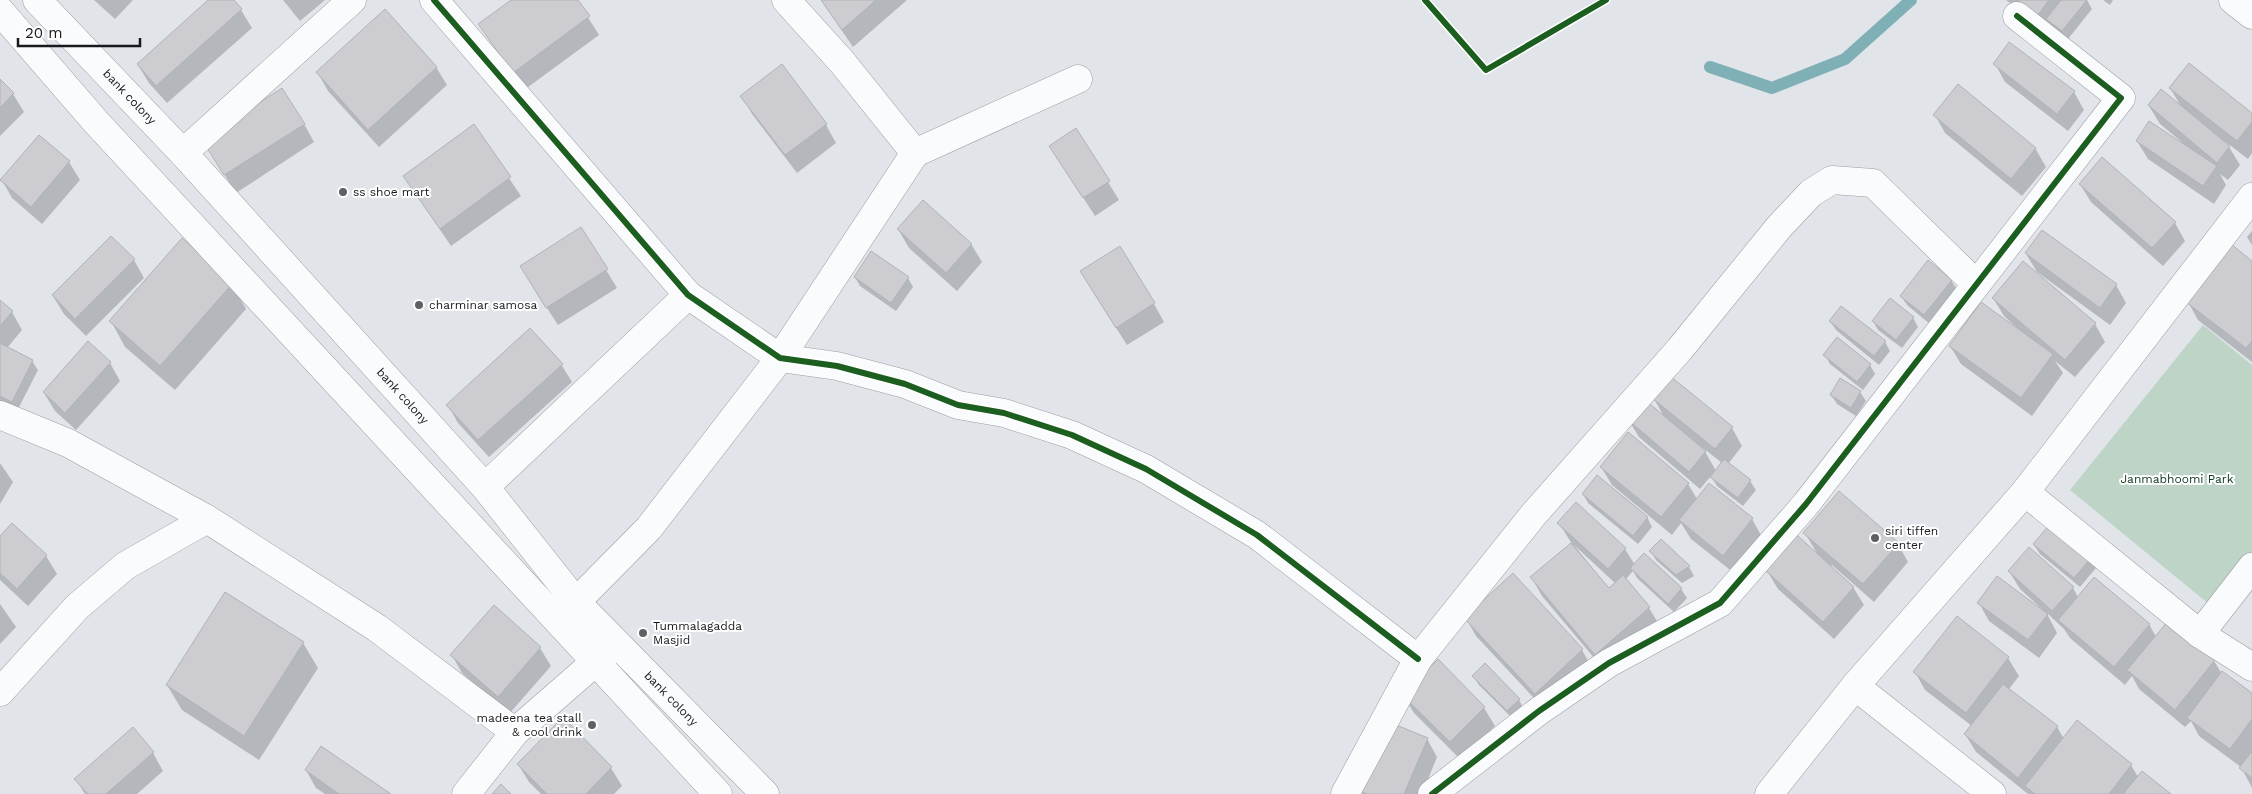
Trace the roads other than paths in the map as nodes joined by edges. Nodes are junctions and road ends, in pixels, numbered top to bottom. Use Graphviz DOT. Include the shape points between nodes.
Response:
graph roads {
  1 [pos="37,0"];
  2 [pos="352,0"];
  3 [pos="434,0"];
  4 [pos="786,0"];
  5 [pos="2233,0"];
  6 [pos="0,11"];
  7 [pos="2252,15"];
  8 [pos="2017,16"];
  9 [pos="1078,79"];
  10 [pos="183,153"];
  11 [pos="915,153"];
  12 [pos="2252,197"];
  13 [pos="1976,284"];
  14 [pos="688,296"];
  15 [pos="780,358"];
  16 [pos="0,415"];
  17 [pos="485,487"];
  18 [pos="2025,492"];
  19 [pos="208,519"];
  20 [pos="2252,567"];
  21 [pos="576,602"];
  22 [pos="2200,634"];
  23 [pos="616,644"];
  24 [pos="1418,659"];
  25 [pos="596,662"];
  26 [pos="2252,667"];
  27 [pos="1854,686"];
  28 [pos="0,692"];
  29 [pos="515,732"];
  30 [pos="466,794"];
  31 [pos="718,794"];
  32 [pos="765,794"];
  33 [pos="1345,794"];
  34 [pos="1432,794"];
  35 [pos="1769,794"];
  36 [pos="1992,794"];
  1 -- 10 [label="street, bank colony"];
  2 -- 10 [label="street"];
  3 -- 14 [label="street"];
  4 -- 11 [label="street" via="842,62"];
  5 -- 7 [label="street"];
  6 -- 25 [label="street" via="96,122"];
  8 -- 13 [label="street" via="2121,98"];
  9 -- 11 [label="street"];
  10 -- 17 [label="street, bank colony"];
  11 -- 15 [label="street"];
  12 -- 18 [label="street"];
  13 -- 24 [label="street" via="1873,183 1832,180 1811,192 1680,349 1534,514"];
  13 -- 34 [label="street" via="1806,504 1720,603 1608,663 1539,711"];
  14 -- 15 [label="street"];
  14 -- 17 [label="street"];
  15 -- 21 [label="street" via="649,528"];
  15 -- 24 [label="street" via="837,366 905,384 958,405 1004,414 1072,435 1146,469 1257,535"];
  16 -- 19 [label="street" via="68,443"];
  17 -- 21 [label="street, bank colony"];
  18 -- 22 [label="street"];
  18 -- 27 [label="street"];
  19 -- 28 [label="street" via="125,566 77,607"];
  19 -- 29 [label="street" via="377,628"];
  20 -- 22 [label="street"];
  21 -- 23 [label="street, bank colony"];
  22 -- 26 [label="street"];
  23 -- 25 [label="street"];
  23 -- 32 [label="street, bank colony"];
  24 -- 33 [label="street"];
  25 -- 29 [label="street"];
  25 -- 31 [label="street"];
  27 -- 35 [label="street"];
  27 -- 36 [label="street"];
  29 -- 30 [label="street"];
}
